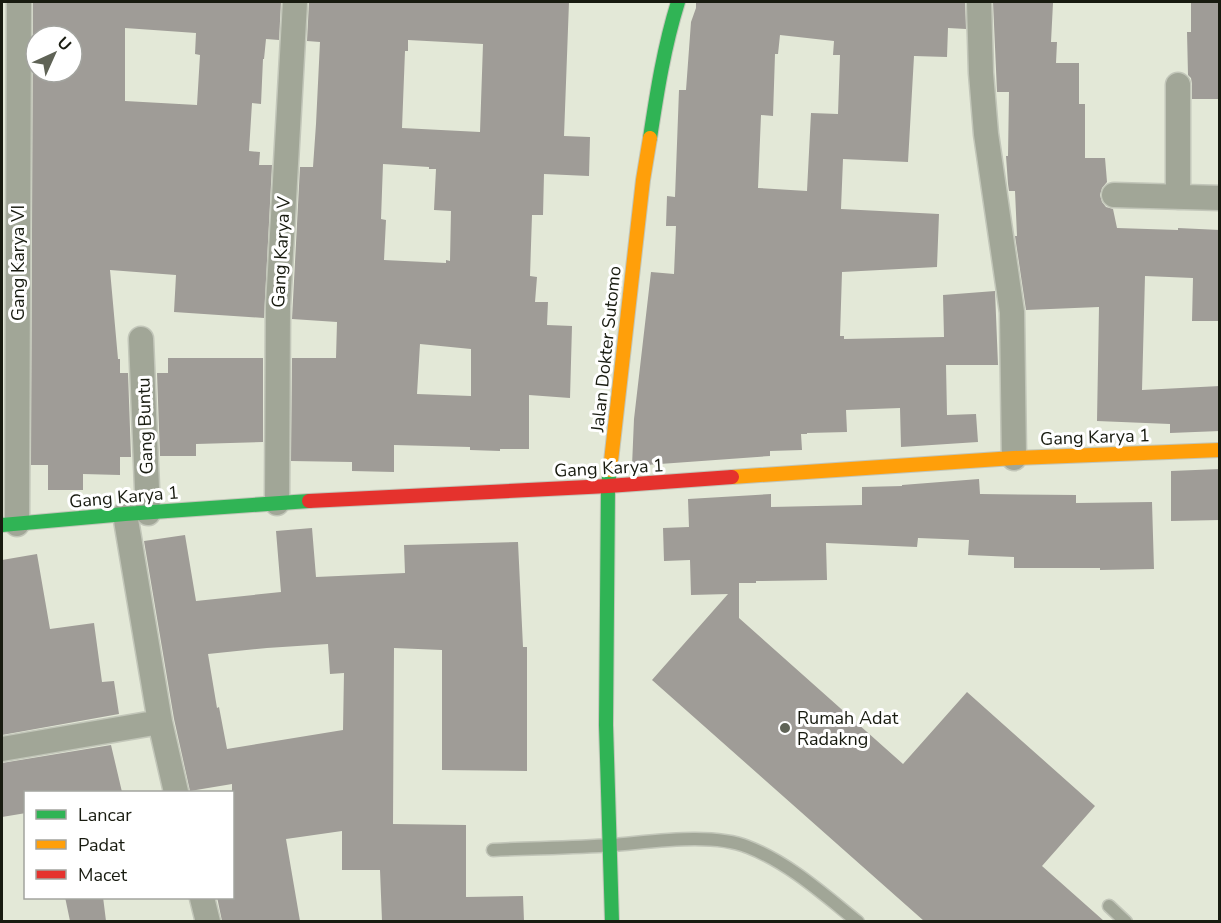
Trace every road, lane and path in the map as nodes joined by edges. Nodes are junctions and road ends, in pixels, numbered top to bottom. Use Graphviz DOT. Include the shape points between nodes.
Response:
graph roads {
  1 [pos="19,2"];
  2 [pos="295,2"];
  3 [pos="678,2"];
  4 [pos="979,2"];
  5 [pos="1178,85"];
  6 [pos="1114,195"];
  7 [pos="1178,197"];
  8 [pos="1220,198"];
  9 [pos="141,339"];
  10 [pos="1220,450"];
  11 [pos="1014,458"];
  12 [pos="608,486"];
  13 [pos="277,503"];
  14 [pos="137,513"];
  15 [pos="9,525"];
  16 [pos="160,722"];
  17 [pos="2,749"];
  18 [pos="176,791"];
  19 [pos="609,845"];
  20 [pos="493,850"];
  21 [pos="202,899"];
  22 [pos="1109,906"];
  23 [pos="208,921"];
  24 [pos="612,921"];
  25 [pos="858,921"];
  26 [pos="1125,921"];
  1 -- 15 [label="street, Gang Karya VI"];
  2 -- 13 [label="street, Gang Karya V" via="278,306"];
  3 -- 12 [label="street, Jalan Dokter Sutomo" via="659,80 643,180"];
  4 -- 11 [label="street" via="986,134 1012,312"];
  5 -- 7 [label="street"];
  6 -- 7 [label="street"];
  7 -- 8 [label="street"];
  9 -- 14 [label="street, Gang Buntu"];
  10 -- 11 [label="street, Gang Karya 1"];
  11 -- 12 [label="street, Gang Karya 1"];
  12 -- 13 [label="street, Gang Karya 1"];
  12 -- 19 [label="street, Jalan Dokter Sutomo"];
  13 -- 14 [label="street, Gang Karya 1"];
  14 -- 15 [label="street, Gang Karya 1"];
  14 -- 16 [label="street, Gang Buntu"];
  16 -- 17 [label="street"];
  16 -- 18 [label="street, Gang Buntu"];
  19 -- 20 [label="lane"];
  19 -- 24 [label="street, Jalan Dokter Sutomo"];
  19 -- 25 [label="lane" via="717,840 746,846 776,860"];
  21 -- 23 [label="street"];
  22 -- 26 [label="lane"];
}
